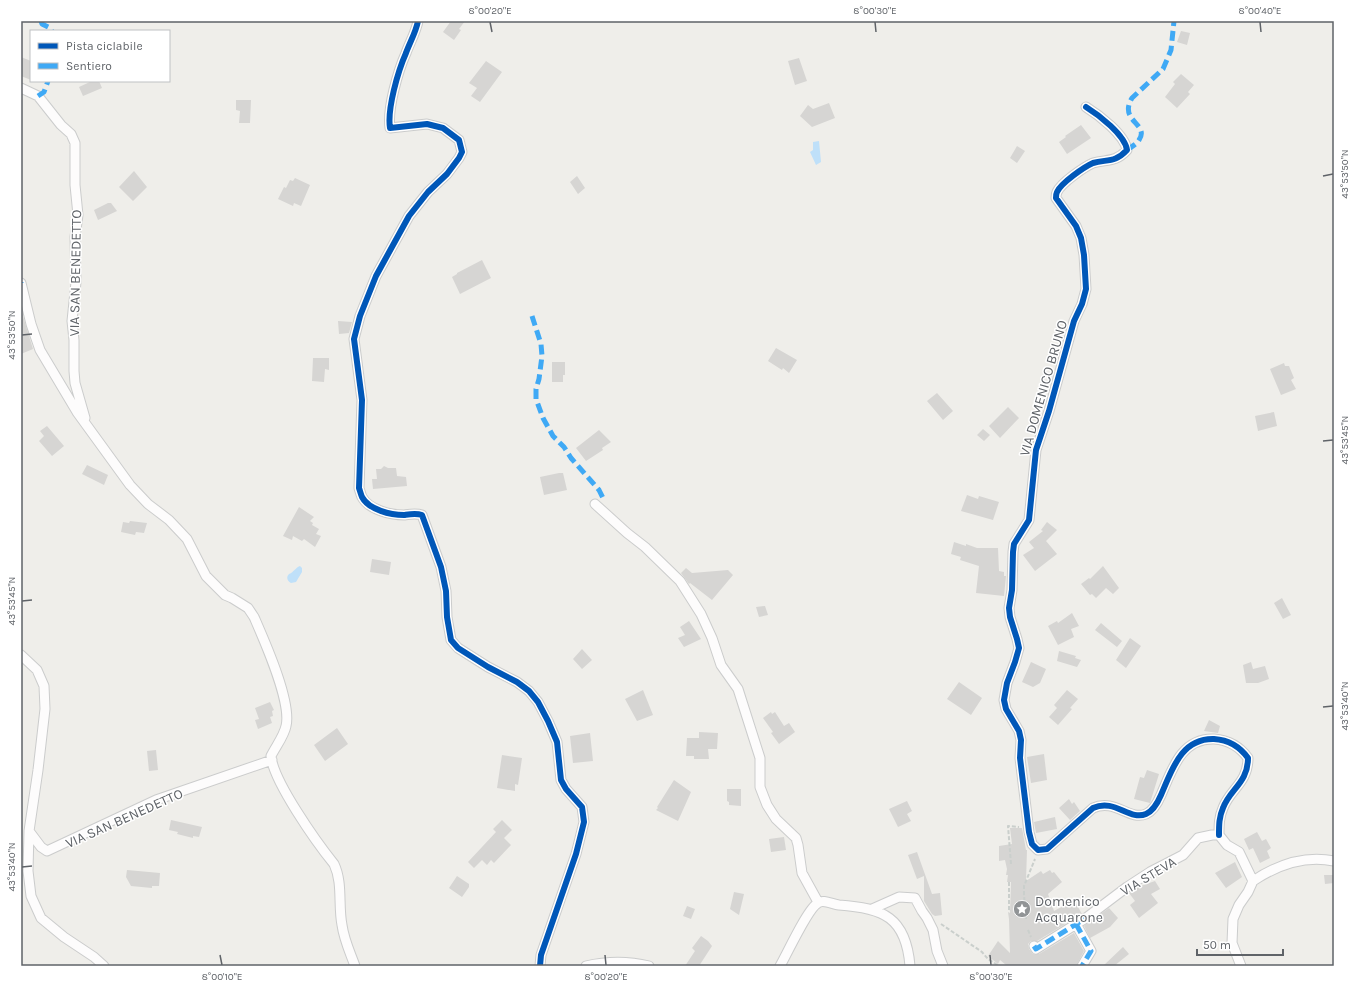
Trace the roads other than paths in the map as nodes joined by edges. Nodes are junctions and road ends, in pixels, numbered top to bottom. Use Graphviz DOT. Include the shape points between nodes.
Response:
graph roads {
  1 [pos="418,21"];
  2 [pos="21,88"];
  3 [pos="1086,107"];
  4 [pos="21,283"];
  5 [pos="91,431"];
  6 [pos="595,504"];
  7 [pos="21,655"];
  8 [pos="272,760"];
  9 [pos="28,831"];
  10 [pos="1219,835"];
  11 [pos="1334,861"];
  12 [pos="1253,881"];
  13 [pos="818,902"];
  14 [pos="872,909"];
  15 [pos="1076,924"];
  16 [pos="1033,944"];
  17 [pos="104,966"];
  18 [pos="355,966"];
  19 [pos="540,966"];
  20 [pos="586,966"];
  21 [pos="649,966"];
  22 [pos="780,966"];
  23 [pos="910,966"];
  24 [pos="943,966"];
  25 [pos="1082,966"];
  26 [pos="1241,966"];
  1 -- 19 [label="street" via="395,86 389,114 390,128 427,124 443,128 458,140 462,152 447,174 428,192 409,216 376,276 360,316 354,339 362,400 359,488 362,498 382,512 394,515 422,515 441,567 451,640 458,648 517,682 538,702 557,742 562,780 566,789 582,807 584,822 576,854 541,955"];
  2 -- 5 [label="street, VIA SAN BENEDETTO" via="38,96 71,134 75,143 78,215 72,321 74,371 81,408"];
  3 -- 10 [label="street, VIA DOMENICO BRUNO" via="1112,128 1127,150 1122,156 1094,163 1081,170 1056,192 1056,198 1076,226 1081,238 1086,289 1036,450 1030,520 1014,544 1009,608 1019,648 1004,700 1006,709 1019,731 1030,840 1038,850 1046,849 1097,806 1106,805 1134,815 1150,812 1158,802 1176,761 1190,746 1211,739 1232,744 1248,758 1246,772 1223,806 1219,820"];
  4 -- 5 [label="street, VIA SAN BENEDETTO" via="40,350"];
  5 -- 8 [label="street, VIA SAN BENEDETTO" via="130,485 187,539 206,576 225,595 248,608 254,617 280,684 286,710 286,726 271,756"];
  6 -- 13 [label="street" via="680,581 701,614 721,665 738,689 760,758 760,787 767,805 776,819 796,838 802,873"];
  7 -- 9 [label="street" via="37,670 44,686 45,709"];
  8 -- 9 [label="street, VIA SAN BENEDETTO" via="156,800 47,851"];
  8 -- 18 [label="street" via="295,808 338,872 341,924"];
  9 -- 17 [label="street" via="31,896 41,918"];
  10 -- 12 [label="street" via="1227,846 1239,852"];
  10 -- 15 [label="street, VIA STEVA" via="1198,838 1183,855 1150,872"];
  11 -- 12 [label="street" via="1306,860 1289,864 1268,871"];
  12 -- 26 [label="street" via="1233,919 1232,943"];
  13 -- 14 [label="street"];
  13 -- 22 [label="street" via="805,919"];
  14 -- 23 [label="street" via="879,911 898,926 909,952"];
  14 -- 24 [label="street" via="899,897 915,898 933,930"];
  15 -- 16 [label="street, VIA STEVA"];
  15 -- 25 [label="street" via="1091,951"];
  20 -- 21 [label="street" via="613,961"];
}
